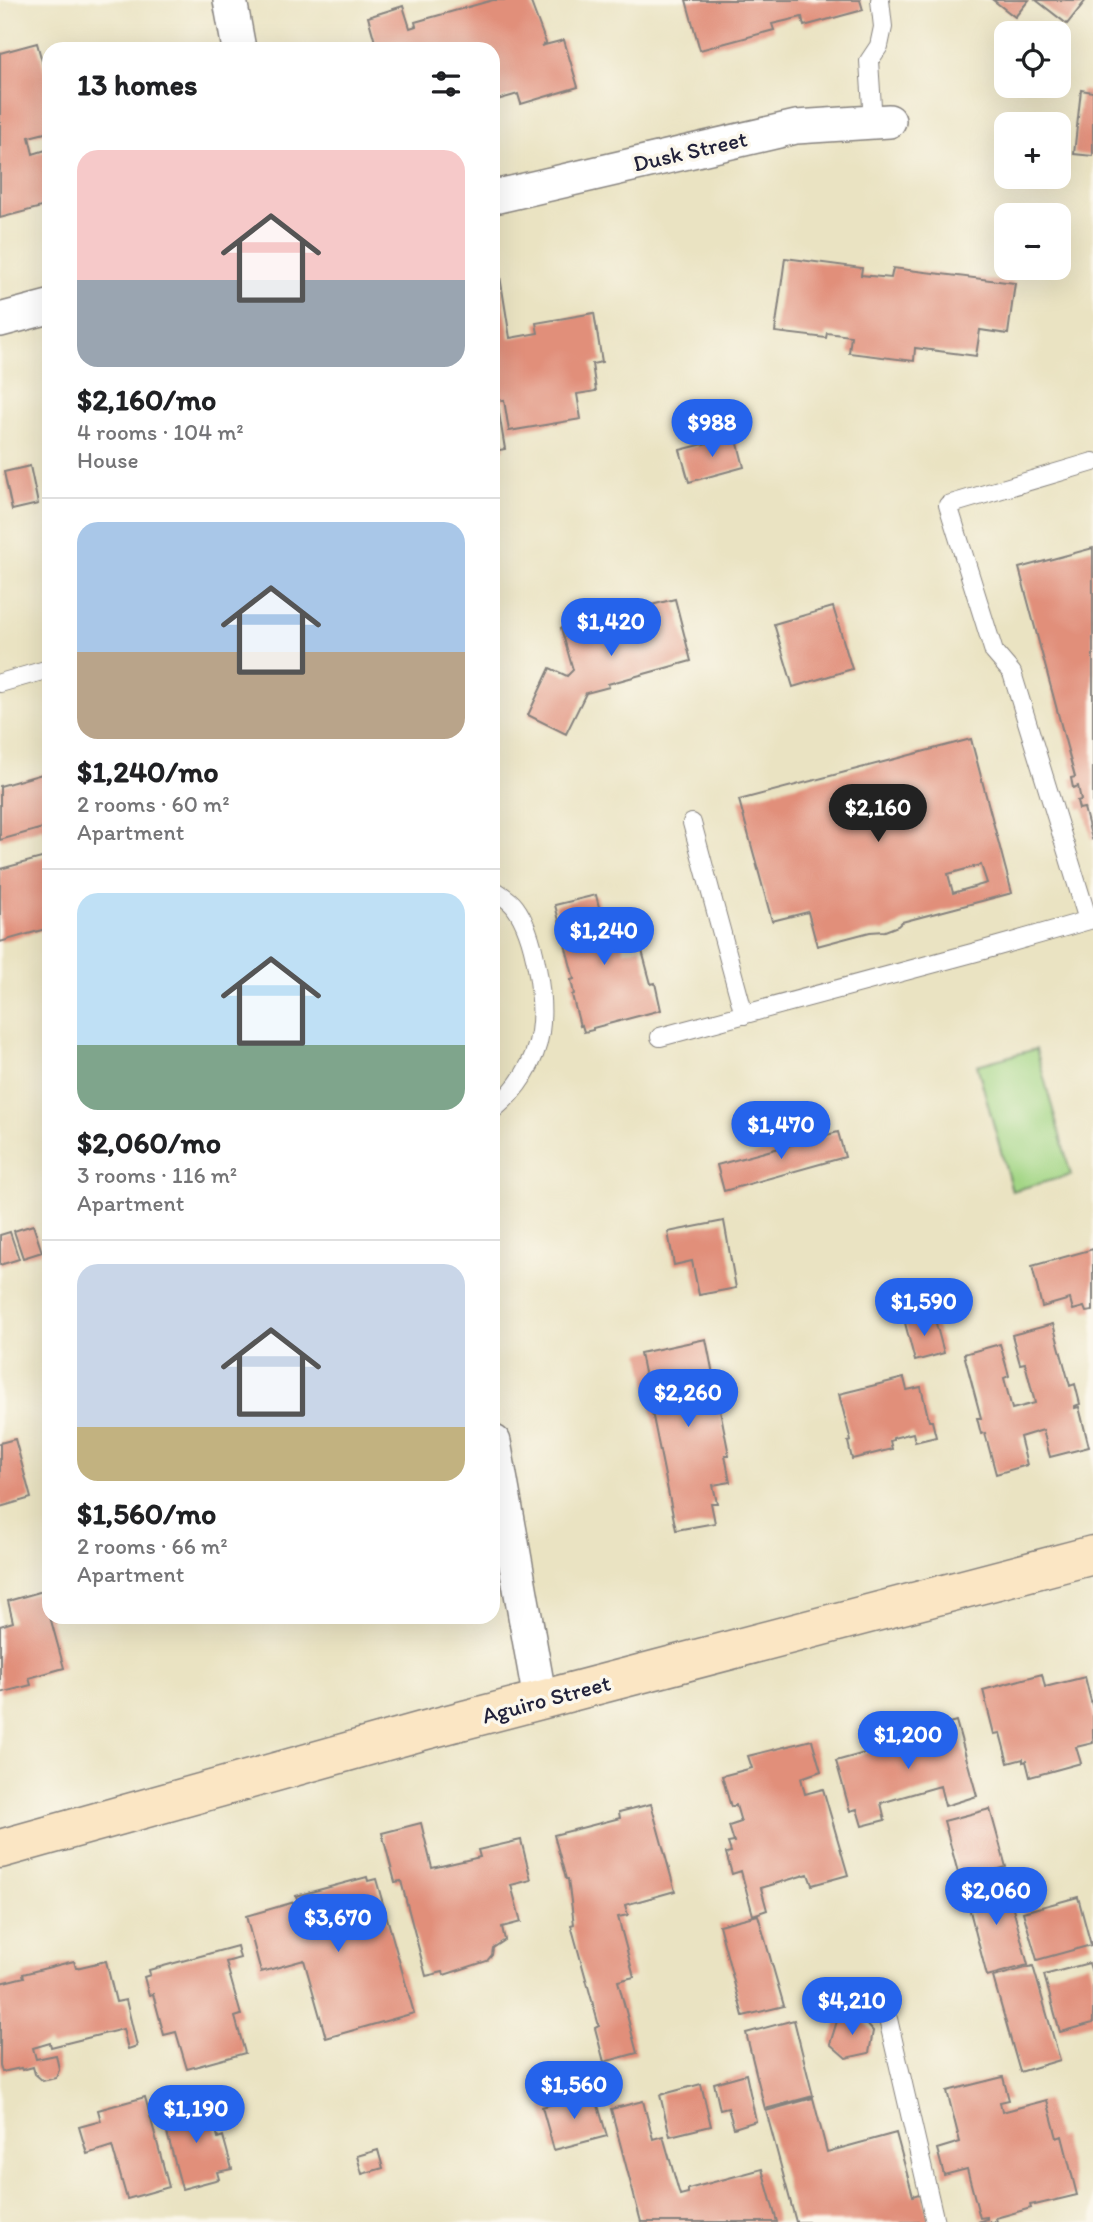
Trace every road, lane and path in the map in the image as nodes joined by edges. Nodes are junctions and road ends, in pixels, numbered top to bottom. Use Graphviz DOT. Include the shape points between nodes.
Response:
graph roads {
  1 [pos="230,0"];
  2 [pos="880,0"];
  3 [pos="238,42"];
  4 [pos="881,121"];
  5 [pos="500,196"];
  6 [pos="42,309"];
  7 [pos="0,320"];
  8 [pos="1093,462"];
  9 [pos="42,671"];
  10 [pos="0,683"];
  11 [pos="692,823"];
  12 [pos="500,895"];
  13 [pos="1090,919"];
  14 [pos="744,1015"];
  15 [pos="660,1037"];
  16 [pos="500,1104"];
  17 [pos="500,1476"];
  18 [pos="1093,1555"];
  19 [pos="540,1700"];
  20 [pos="0,1849"];
  21 [pos="888,2019"];
  22 [pos="936,2222"];
  1 -- 3 [label="street"];
  2 -- 4 [label="lane" via="883,27 879,46 869,61"];
  4 -- 5 [label="street, Dusk Street" via="796,127"];
  6 -- 7 [label="street"];
  8 -- 13 [label="lane" via="948,505 994,652 1012,673"];
  9 -- 10 [label="lane"];
  11 -- 14 [label="lane"];
  12 -- 16 [label="lane" via="514,906 530,939 541,987 540,1033 529,1066"];
  13 -- 14 [label="lane"];
  14 -- 15 [label="lane"];
  17 -- 19 [label="street"];
  18 -- 19 [label="street, Aguiro Street"];
  19 -- 20 [label="street, Aguiro Street"];
  21 -- 22 [label="lane"];
}
